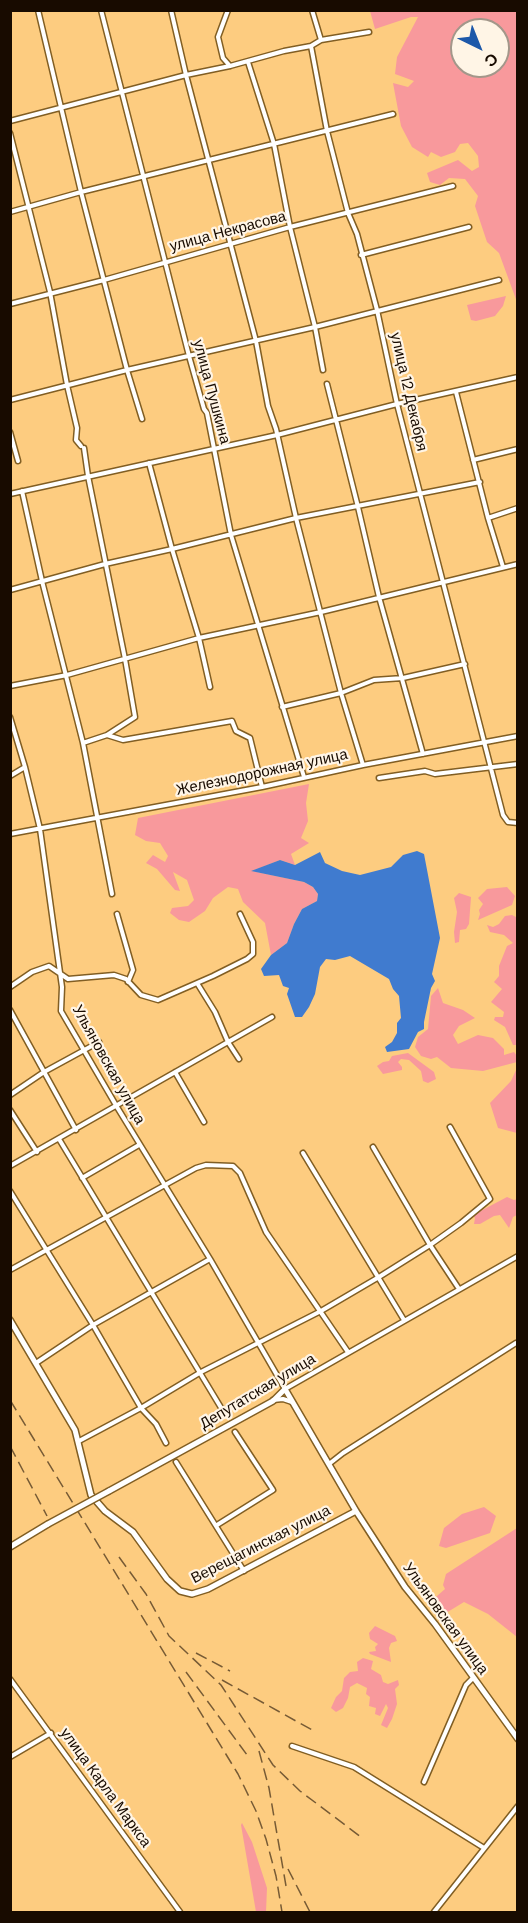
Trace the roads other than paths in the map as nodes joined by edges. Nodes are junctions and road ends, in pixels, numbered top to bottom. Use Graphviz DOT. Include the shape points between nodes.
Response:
graph roads {
  1 [pos="38,10"];
  2 [pos="101,10"];
  3 [pos="171,10"];
  4 [pos="228,10"];
  5 [pos="312,10"];
  6 [pos="369,32"];
  7 [pos="321,40"];
  8 [pos="310,46"];
  9 [pos="248,62"];
  10 [pos="230,66"];
  11 [pos="186,75"];
  12 [pos="120,93"];
  13 [pos="62,106"];
  14 [pos="393,114"];
  15 [pos="10,121"];
  16 [pos="327,130"];
  17 [pos="10,133"];
  18 [pos="274,144"];
  19 [pos="209,160"];
  20 [pos="143,177"];
  21 [pos="453,186"];
  22 [pos="81,192"];
  23 [pos="28,207"];
  24 [pos="10,213"];
  25 [pos="348,213"];
  26 [pos="290,227"];
  27 [pos="469,227"];
  28 [pos="230,244"];
  29 [pos="361,255"];
  30 [pos="165,262"];
  31 [pos="104,280"];
  32 [pos="499,280"];
  33 [pos="50,292"];
  34 [pos="10,303"];
  35 [pos="377,310"];
  36 [pos="315,327"];
  37 [pos="255,341"];
  38 [pos="189,356"];
  39 [pos="127,370"];
  40 [pos="323,370"];
  41 [pos="518,378"];
  42 [pos="327,384"];
  43 [pos="67,385"];
  44 [pos="456,392"];
  45 [pos="10,400"];
  46 [pos="397,404"];
  47 [pos="142,419"];
  48 [pos="334,420"];
  49 [pos="10,432"];
  50 [pos="277,435"];
  51 [pos="214,449"];
  52 [pos="518,449"];
  53 [pos="473,460"];
  54 [pos="18,461"];
  55 [pos="149,463"];
  56 [pos="88,476"];
  57 [pos="480,482"];
  58 [pos="22,491"];
  59 [pos="420,493"];
  60 [pos="10,494"];
  61 [pos="358,507"];
  62 [pos="518,508"];
  63 [pos="296,518"];
  64 [pos="488,518"];
  65 [pos="231,535"];
  66 [pos="172,549"];
  67 [pos="105,564"];
  68 [pos="518,564"];
  69 [pos="504,568"];
  70 [pos="42,581"];
  71 [pos="442,582"];
  72 [pos="10,590"];
  73 [pos="379,597"];
  74 [pos="321,612"];
  75 [pos="259,625"];
  76 [pos="199,638"];
  77 [pos="125,659"];
  78 [pos="465,664"];
  79 [pos="67,675"];
  80 [pos="403,678"];
  81 [pos="10,686"];
  82 [pos="210,687"];
  83 [pos="341,693"];
  84 [pos="282,707"];
  85 [pos="10,717"];
  86 [pos="107,735"];
  87 [pos="518,736"];
  88 [pos="83,743"];
  89 [pos="484,743"];
  90 [pos="423,754"];
  91 [pos="518,764"];
  92 [pos="363,765"];
  93 [pos="26,767"];
  94 [pos="492,768"];
  95 [pos="10,776"];
  96 [pos="304,777"];
  97 [pos="379,778"];
  98 [pos="262,787"];
  99 [pos="97,818"];
  100 [pos="518,823"];
  101 [pos="40,829"];
  102 [pos="10,834"];
  103 [pos="112,894"];
  104 [pos="117,914"];
  105 [pos="240,914"];
  106 [pos="58,971"];
  107 [pos="127,980"];
  108 [pos="197,983"];
  109 [pos="10,987"];
  110 [pos="10,1010"];
  111 [pos="272,1017"];
  112 [pos="99,1042"];
  113 [pos="228,1042"];
  114 [pos="84,1048"];
  115 [pos="239,1059"];
  116 [pos="44,1072"];
  117 [pos="175,1072"];
  118 [pos="10,1095"];
  119 [pos="117,1107"];
  120 [pos="10,1110"];
  121 [pos="204,1122"];
  122 [pos="450,1127"];
  123 [pos="76,1130"];
  124 [pos="59,1139"];
  125 [pos="139,1145"];
  126 [pos="373,1147"];
  127 [pos="37,1152"];
  128 [pos="303,1153"];
  129 [pos="10,1166"];
  130 [pos="82,1178"];
  131 [pos="165,1185"];
  132 [pos="10,1191"];
  133 [pos="106,1216"];
  134 [pos="430,1245"];
  135 [pos="46,1251"];
  136 [pos="518,1256"];
  137 [pos="210,1259"];
  138 [pos="10,1270"];
  139 [pos="379,1277"];
  140 [pos="459,1289"];
  141 [pos="152,1293"];
  142 [pos="321,1311"];
  143 [pos="10,1320"];
  144 [pos="404,1320"];
  145 [pos="93,1324"];
  146 [pos="516,1343"];
  147 [pos="259,1344"];
  148 [pos="348,1353"];
  149 [pos="36,1363"];
  150 [pos="201,1372"];
  151 [pos="285,1389"];
  152 [pos="273,1401"];
  153 [pos="294,1403"];
  154 [pos="141,1408"];
  155 [pos="223,1412"];
  156 [pos="235,1432"];
  157 [pos="79,1441"];
  158 [pos="166,1443"];
  159 [pos="176,1462"];
  160 [pos="329,1464"];
  161 [pos="356,1511"];
  162 [pos="217,1525"];
  163 [pos="10,1548"];
  164 [pos="244,1571"];
  165 [pos="473,1678"];
  166 [pos="10,1679"];
  167 [pos="51,1733"];
  168 [pos="518,1739"];
  169 [pos="292,1746"];
  170 [pos="10,1757"];
  171 [pos="424,1782"];
  172 [pos="518,1806"];
  173 [pos="484,1848"];
  174 [pos="180,1912"];
  175 [pos="434,1912"];
  1 -- 13 [label="street"];
  2 -- 12 [label="street, улица Пушкина"];
  3 -- 11 [label="street"];
  4 -- 10 [label="street" via="218,37 223,58"];
  5 -- 7 [label="street"];
  6 -- 7 [label="street"];
  7 -- 8 [label="street"];
  8 -- 9 [label="street"];
  8 -- 16 [label="street, улица 12 Декабря"];
  9 -- 10 [label="street"];
  9 -- 18 [label="street"];
  10 -- 11 [label="street"];
  11 -- 12 [label="street"];
  11 -- 19 [label="street"];
  12 -- 13 [label="street"];
  12 -- 20 [label="street, улица Пушкина"];
  13 -- 15 [label="street"];
  13 -- 22 [label="street"];
  14 -- 16 [label="street"];
  16 -- 18 [label="street"];
  16 -- 25 [label="street, улица 12 Декабря"];
  17 -- 23 [label="street"];
  18 -- 19 [label="street"];
  18 -- 26 [label="street"];
  19 -- 20 [label="street"];
  19 -- 28 [label="street"];
  20 -- 22 [label="street"];
  20 -- 30 [label="street, улица Пушкина"];
  21 -- 25 [label="street, улица Некрасова"];
  22 -- 23 [label="street"];
  22 -- 31 [label="street"];
  23 -- 24 [label="street"];
  23 -- 33 [label="street"];
  25 -- 26 [label="street, улица Некрасова"];
  25 -- 29 [label="street, улица 12 Декабря"];
  26 -- 28 [label="street, улица Некрасова"];
  26 -- 36 [label="street"];
  27 -- 29 [label="street"];
  28 -- 30 [label="street, улица Некрасова"];
  28 -- 37 [label="street"];
  29 -- 35 [label="street, улица 12 Декабря"];
  30 -- 31 [label="street, улица Некрасова"];
  30 -- 38 [label="street, улица Пушкина"];
  31 -- 33 [label="street, улица Некрасова"];
  31 -- 39 [label="street"];
  32 -- 35 [label="street"];
  33 -- 34 [label="street, улица Некрасова"];
  33 -- 43 [label="street"];
  35 -- 36 [label="street"];
  35 -- 46 [label="street, улица 12 Декабря"];
  36 -- 37 [label="street"];
  36 -- 40 [label="street"];
  37 -- 38 [label="street"];
  37 -- 50 [label="street"];
  38 -- 39 [label="street"];
  38 -- 51 [label="street, улица Пушкина"];
  39 -- 43 [label="street"];
  39 -- 47 [label="street"];
  41 -- 44 [label="street"];
  42 -- 48 [label="street"];
  43 -- 45 [label="street"];
  43 -- 56 [label="street" via="76,440 82,447"];
  44 -- 46 [label="street"];
  44 -- 53 [label="street"];
  46 -- 48 [label="street"];
  46 -- 59 [label="street, улица 12 Декабря"];
  48 -- 50 [label="street"];
  48 -- 61 [label="street"];
  49 -- 54 [label="street"];
  50 -- 51 [label="street"];
  50 -- 63 [label="street"];
  51 -- 55 [label="street"];
  51 -- 65 [label="street, улица Пушкина"];
  52 -- 53 [label="street"];
  53 -- 57 [label="street"];
  55 -- 56 [label="street"];
  55 -- 66 [label="street"];
  56 -- 58 [label="street"];
  56 -- 67 [label="street"];
  57 -- 59 [label="street"];
  57 -- 64 [label="street"];
  58 -- 60 [label="street"];
  58 -- 70 [label="street"];
  59 -- 61 [label="street"];
  59 -- 71 [label="street, улица 12 Декабря"];
  61 -- 63 [label="street"];
  61 -- 73 [label="street"];
  62 -- 64 [label="street"];
  63 -- 65 [label="street"];
  63 -- 74 [label="street"];
  64 -- 69 [label="street"];
  65 -- 66 [label="street"];
  65 -- 75 [label="street, улица Пушкина"];
  66 -- 67 [label="street"];
  66 -- 76 [label="street"];
  67 -- 70 [label="street"];
  67 -- 77 [label="street"];
  68 -- 69 [label="street"];
  69 -- 71 [label="street"];
  70 -- 72 [label="street"];
  70 -- 79 [label="street"];
  71 -- 73 [label="street"];
  71 -- 78 [label="street, улица 12 Декабря"];
  73 -- 74 [label="street"];
  73 -- 80 [label="street"];
  74 -- 75 [label="street"];
  74 -- 83 [label="street"];
  75 -- 76 [label="street"];
  75 -- 84 [label="street, улица Пушкина"];
  76 -- 77 [label="street"];
  76 -- 82 [label="street"];
  77 -- 79 [label="street"];
  77 -- 86 [label="street" via="135,717"];
  78 -- 80 [label="street"];
  78 -- 89 [label="street, улица 12 Декабря"];
  79 -- 81 [label="street"];
  79 -- 88 [label="street"];
  80 -- 83 [label="street" via="374,680"];
  80 -- 90 [label="street"];
  83 -- 84 [label="street"];
  83 -- 92 [label="street"];
  84 -- 96 [label="street, улица Пушкина"];
  85 -- 93 [label="street, Ульяновская улица"];
  86 -- 88 [label="street"];
  86 -- 98 [label="street" via="123,740 232,721 236,731 250,738"];
  87 -- 89 [label="street, Железнодорожная улица"];
  88 -- 99 [label="street"];
  89 -- 90 [label="street, Железнодорожная улица"];
  89 -- 94 [label="street, улица 12 Декабря"];
  90 -- 92 [label="street, Железнодорожная улица"];
  91 -- 94 [label="street"];
  92 -- 96 [label="street, Железнодорожная улица"];
  93 -- 95 [label="street"];
  93 -- 101 [label="street, Ульяновская улица"];
  94 -- 97 [label="street"];
  94 -- 100 [label="street, улица 12 Декабря" via="503,815 508,822"];
  96 -- 98 [label="street, Железнодорожная улица"];
  98 -- 99 [label="street, Железнодорожная улица"];
  99 -- 101 [label="street, Железнодорожная улица"];
  99 -- 103 [label="street"];
  101 -- 102 [label="street, Железнодорожная улица"];
  101 -- 106 [label="street, Ульяновская улица"];
  104 -- 107 [label="street" via="133,970"];
  105 -- 108 [label="street" via="253,942 253,954"];
  106 -- 107 [label="street" via="69,979 114,975"];
  106 -- 109 [label="street" via="49,966"];
  106 -- 114 [label="street, Ульяновская улица" via="61,1011"];
  107 -- 108 [label="street" via="141,994 158,1000"];
  108 -- 113 [label="street"];
  110 -- 116 [label="street"];
  111 -- 113 [label="street"];
  112 -- 114 [label="street"];
  113 -- 115 [label="street"];
  113 -- 117 [label="street"];
  114 -- 116 [label="street"];
  114 -- 119 [label="street, Ульяновская улица"];
  116 -- 118 [label="street"];
  116 -- 123 [label="street"];
  117 -- 119 [label="street"];
  117 -- 121 [label="street"];
  119 -- 123 [label="street"];
  119 -- 125 [label="street, Ульяновская улица"];
  120 -- 127 [label="street"];
  122 -- 134 [label="street" via="489,1198"];
  123 -- 124 [label="street"];
  124 -- 127 [label="street"];
  124 -- 130 [label="street"];
  125 -- 130 [label="street"];
  125 -- 131 [label="street, Ульяновская улица"];
  126 -- 134 [label="street"];
  127 -- 129 [label="street"];
  128 -- 139 [label="street"];
  130 -- 133 [label="street"];
  131 -- 133 [label="street"];
  131 -- 137 [label="street, Ульяновская улица"];
  131 -- 142 [label="street" via="201,1166 235,1167 266,1232"];
  132 -- 135 [label="street"];
  133 -- 135 [label="street"];
  133 -- 141 [label="street"];
  134 -- 139 [label="street"];
  134 -- 140 [label="street"];
  135 -- 138 [label="street"];
  135 -- 145 [label="street"];
  136 -- 140 [label="street, Депутатская улица"];
  137 -- 141 [label="street"];
  137 -- 147 [label="street, Ульяновская улица"];
  139 -- 142 [label="street"];
  139 -- 144 [label="street"];
  140 -- 144 [label="street, Депутатская улица"];
  141 -- 145 [label="street"];
  141 -- 150 [label="street"];
  142 -- 147 [label="street"];
  142 -- 148 [label="street"];
  143 -- 149 [label="main road, Верещагинская улица"];
  144 -- 148 [label="street, Депутатская улица"];
  145 -- 149 [label="street"];
  145 -- 154 [label="street"];
  146 -- 160 [label="street"];
  147 -- 150 [label="street"];
  147 -- 151 [label="street, Ульяновская улица"];
  148 -- 151 [label="street, Депутатская улица"];
  149 -- 157 [label="main road, Верещагинская улица"];
  150 -- 154 [label="street"];
  150 -- 155 [label="street"];
  151 -- 152 [label="main road, Депутатская улица"];
  151 -- 153 [label="main road, Ульяновская улица"];
  152 -- 153 [label="street"];
  152 -- 163 [label="main road, Депутатская улица, bridge"];
  153 -- 160 [label="main road, Ульяновская улица"];
  154 -- 157 [label="street"];
  154 -- 158 [label="street"];
  156 -- 162 [label="street" via="273,1490"];
  157 -- 164 [label="main road, Верещагинская улица" via="94,1500 133,1532 180,1592 199,1593"];
  159 -- 162 [label="street"];
  160 -- 161 [label="main road, Ульяновская улица"];
  161 -- 164 [label="main road, Верещагинская улица"];
  161 -- 165 [label="main road, Ульяновская улица" via="405,1587"];
  162 -- 164 [label="street"];
  165 -- 168 [label="main road, Ульяновская улица"];
  165 -- 171 [label="street"];
  166 -- 167 [label="street, улица Карла Маркса"];
  167 -- 170 [label="street"];
  167 -- 174 [label="street, улица Карла Маркса"];
  169 -- 173 [label="street" via="354,1767"];
  172 -- 173 [label="street"];
  173 -- 175 [label="street"];
}
